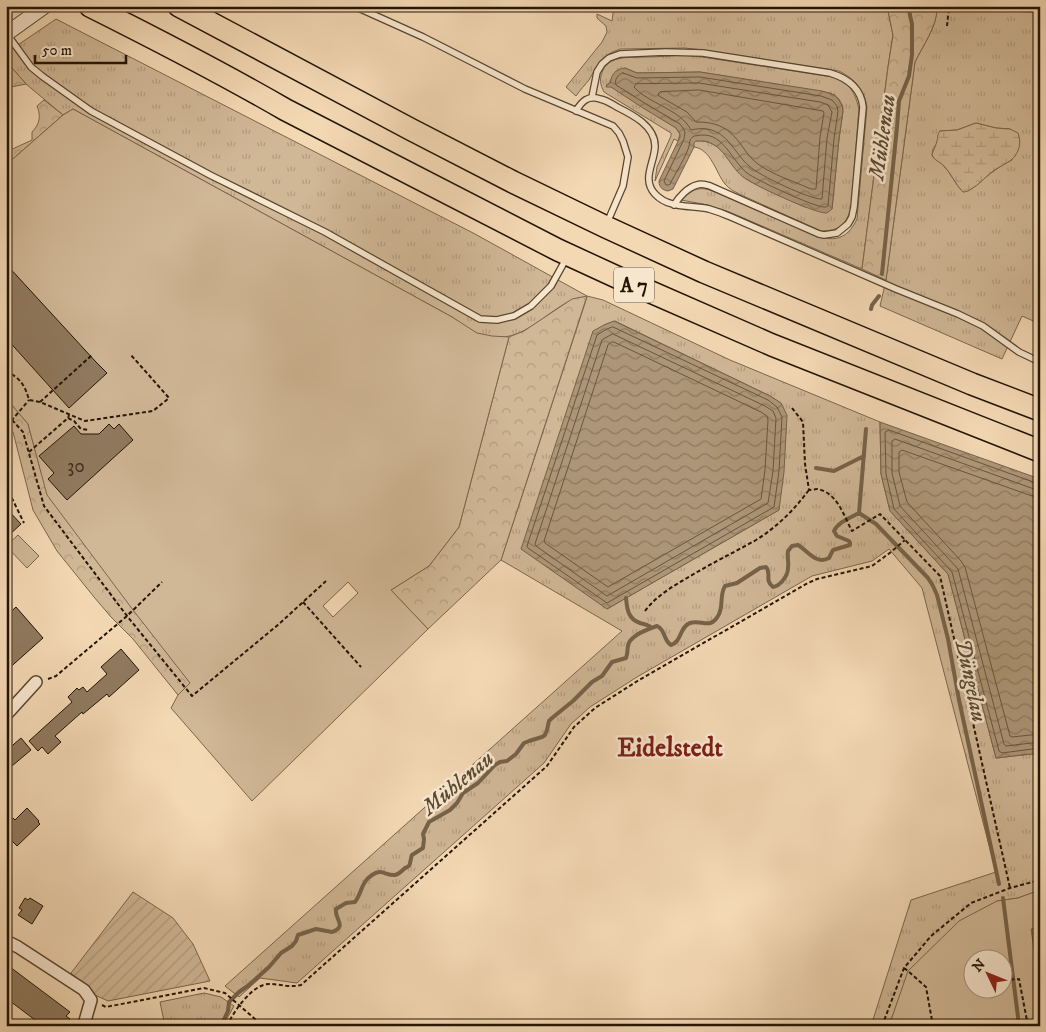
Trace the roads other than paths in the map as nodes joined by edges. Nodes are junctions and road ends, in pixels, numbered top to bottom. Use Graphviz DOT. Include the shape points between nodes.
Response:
graph roads {
  1 [pos="90,6"];
  2 [pos="179,6"];
  3 [pos="354,6"];
  4 [pos="39,10"];
  5 [pos="7,34"];
  6 [pos="592,97"];
  7 [pos="576,111"];
  8 [pos="674,205"];
  9 [pos="606,227"];
  10 [pos="568,255"];
  11 [pos="1040,362"];
  12 [pos="1040,410"];
  13 [pos="1040,450"];
  14 [pos="36,682"];
  15 [pos="6,715"];
  16 [pos="6,941"];
  17 [pos="82,1026"];
  1 -- 10 [label="highway, A 7"];
  2 -- 9 [label="highway, A 7" via="513,182"];
  3 -- 7 [label="lane"];
  4 -- 5 [label="street"];
  5 -- 10 [label="lane" via="31,67 91,111 325,232 480,319 514,316 531,306 552,286"];
  6 -- 7 [label="lane" via="579,105"];
  6 -- 8 [label="lane" via="631,114 650,130 655,147 649,182 653,192"];
  6 -- 8 [label="lane" via="597,72 609,58 620,54 666,52 703,53 830,73 844,78 857,89 863,107 854,208 848,224 837,233 819,234 710,186 698,184 678,198"];
  7 -- 9 [label="lane" via="613,126 628,157 623,186"];
  8 -- 11 [label="lane" via="710,210 731,217 958,314"];
  9 -- 12 [label="highway, A 7" via="704,272"];
  10 -- 13 [label="highway, A 7" via="772,345"];
  14 -- 15 [label="street"];
  16 -- 17 [label="street" via="84,990 91,1000"];
}
